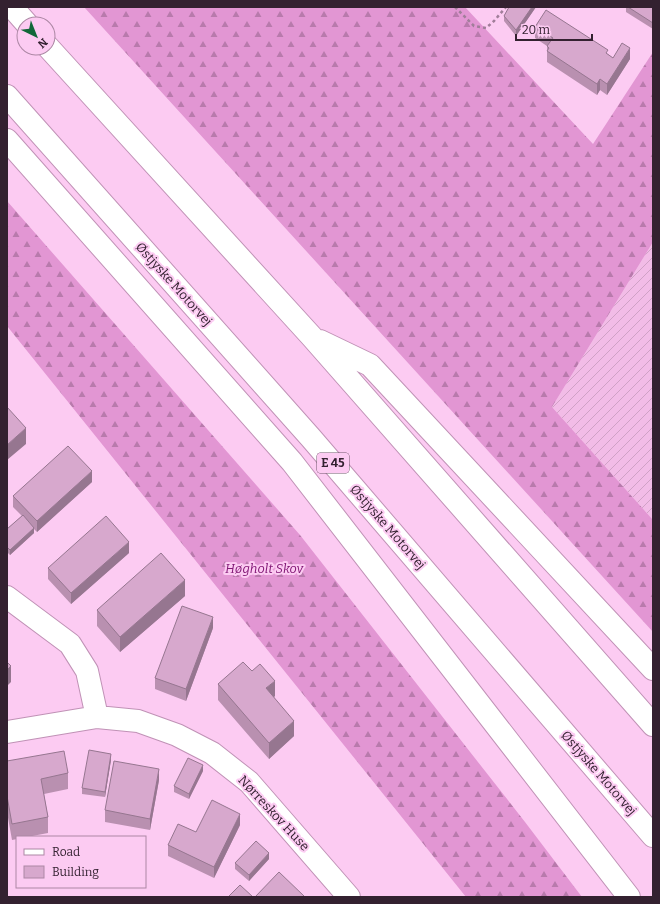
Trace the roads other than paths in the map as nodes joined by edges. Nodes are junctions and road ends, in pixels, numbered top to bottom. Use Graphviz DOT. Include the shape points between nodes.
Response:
graph roads {
  1 [pos="12,7"];
  2 [pos="20,16"];
  3 [pos="56,56"];
  4 [pos="7,96"];
  5 [pos="7,140"];
  6 [pos="312,337"];
  7 [pos="7,596"];
  8 [pos="653,669"];
  9 [pos="97,717"];
  10 [pos="653,725"];
  11 [pos="7,732"];
  12 [pos="653,836"];
  13 [pos="349,897"];
  14 [pos="630,897"];
  1 -- 2 [label="main road"];
  3 -- 6 [label="main road"];
  4 -- 12 [label="main road, Østjyske Motorvej / E 45" via="310,438"];
  5 -- 14 [label="main road" via="292,462"];
  6 -- 8 [label="main road" via="370,365"];
  6 -- 10 [label="main road"];
  7 -- 9 [label="main road" via="70,644 87,671"];
  9 -- 11 [label="main road, Nørreskov Huse"];
  9 -- 13 [label="main road, Nørreskov Huse" via="138,721 176,734 212,753 249,782"];
}
